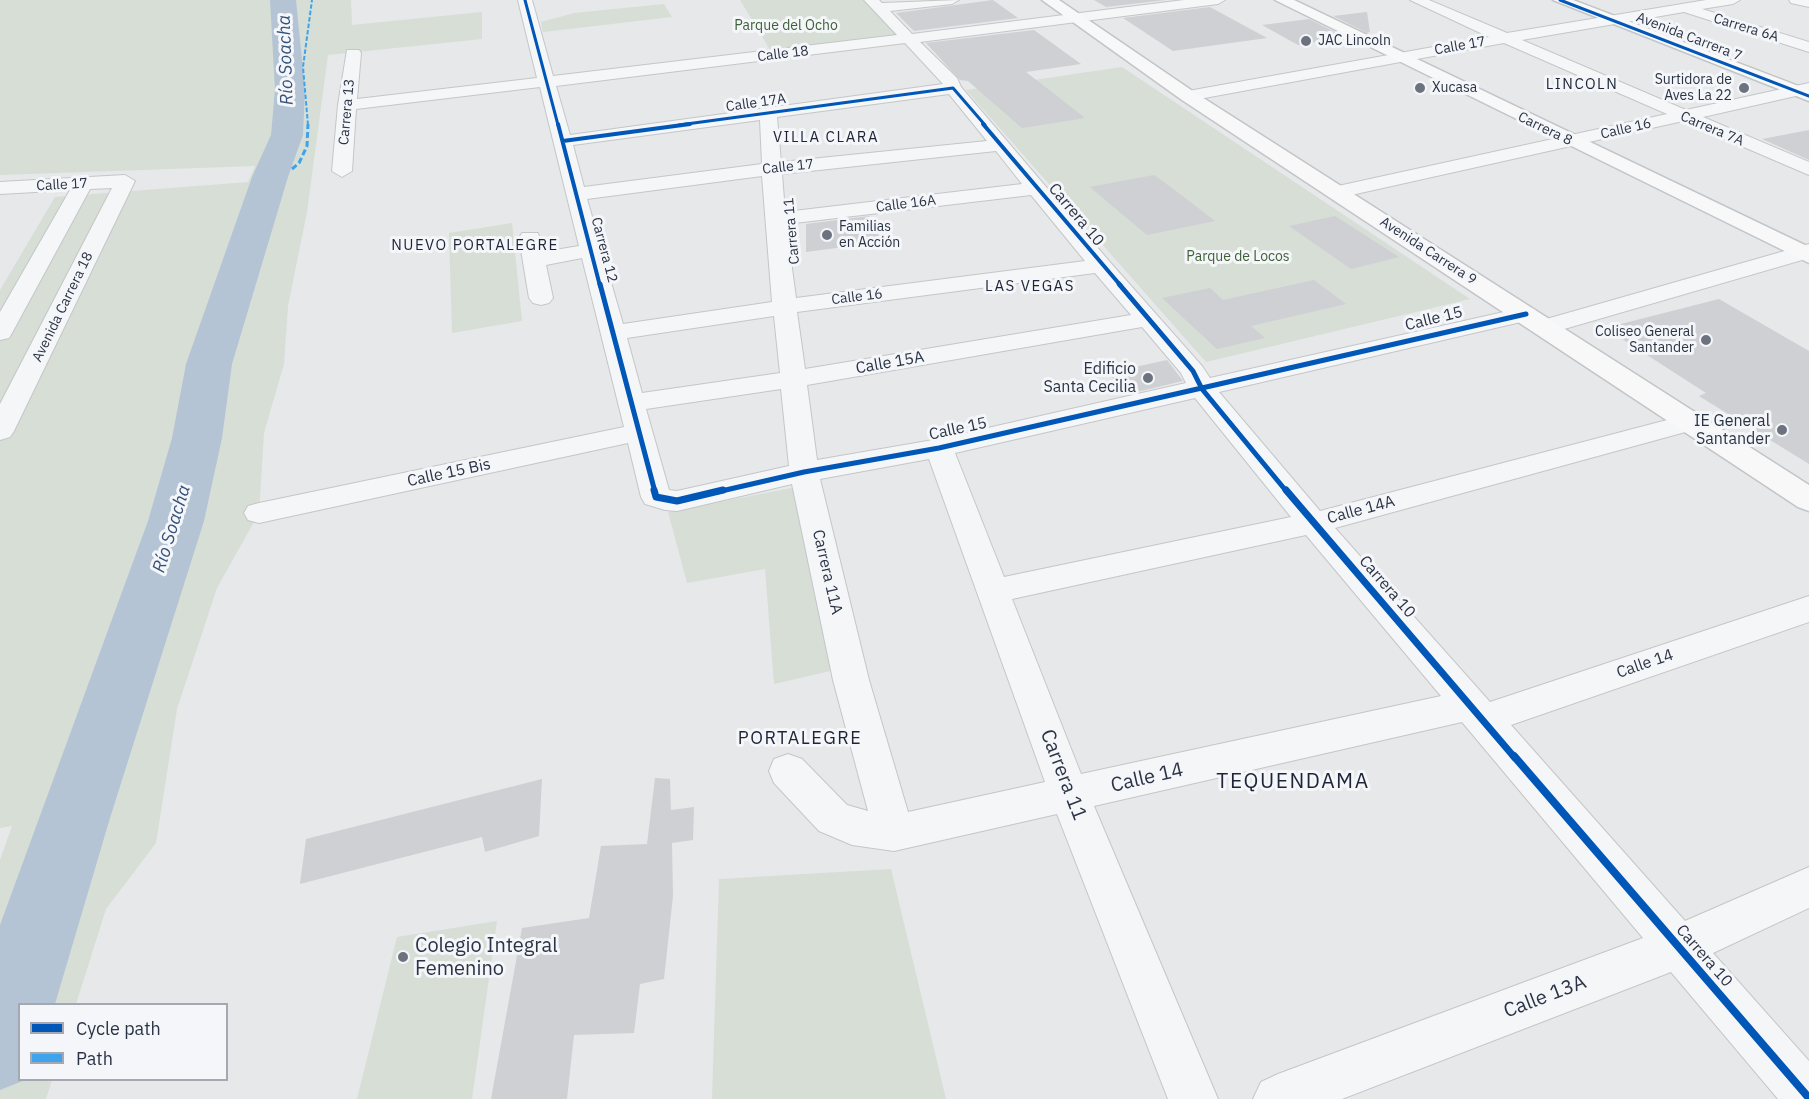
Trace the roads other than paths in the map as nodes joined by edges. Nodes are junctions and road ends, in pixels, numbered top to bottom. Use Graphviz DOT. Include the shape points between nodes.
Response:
graph roads {
  1 [pos="525,0"];
  2 [pos="952,0"];
  3 [pos="1049,0"];
  4 [pos="1218,0"];
  5 [pos="1282,0"];
  6 [pos="1418,0"];
  7 [pos="1560,0"];
  8 [pos="1796,0"];
  9 [pos="1731,2"];
  10 [pos="1809,3"];
  11 [pos="875,4"];
  12 [pos="1683,8"];
  13 [pos="1073,17"];
  14 [pos="1610,19"];
  15 [pos="1506,38"];
  16 [pos="908,39"];
  17 [pos="1809,47"];
  18 [pos="353,53"];
  19 [pos="1398,57"];
  20 [pos="547,82"];
  21 [pos="953,88"];
  22 [pos="1804,91"];
  23 [pos="1188,96"];
  24 [pos="347,105"];
  25 [pos="778,107"];
  26 [pos="1682,116"];
  27 [pos="563,141"];
  28 [pos="1571,142"];
  29 [pos="1001,145"];
  30 [pos="778,168"];
  31 [pos="1809,170"];
  32 [pos="342,171"];
  33 [pos="125,181"];
  34 [pos="83,184"];
  35 [pos="0,188"];
  36 [pos="1037,188"];
  37 [pos="1338,192"];
  38 [pos="576,194"];
  39 [pos="783,218"];
  40 [pos="591,250"];
  41 [pos="1807,253"];
  42 [pos="1101,266"];
  43 [pos="541,298"];
  44 [pos="1505,300"];
  45 [pos="792,306"];
  46 [pos="1147,319"];
  47 [pos="1535,321"];
  48 [pos="0,333"];
  49 [pos="613,333"];
  50 [pos="1255,375"];
  51 [pos="794,379"];
  52 [pos="1202,389"];
  53 [pos="632,403"];
  54 [pos="1690,422"];
  55 [pos="0,431"];
  56 [pos="639,432"];
  57 [pos="939,448"];
  58 [pos="804,472"];
  59 [pos="1809,500"];
  60 [pos="665,501"];
  61 [pos="259,513"];
  62 [pos="1313,523"];
  63 [pos="993,591"];
  64 [pos="1809,609"];
  65 [pos="1476,712"];
  66 [pos="788,771"];
  67 [pos="1070,796"];
  68 [pos="894,833"];
  69 [pos="1809,888"];
  70 [pos="1678,947"];
  71 [pos="1809,1098"];
  72 [pos="1192,1099"];
  73 [pos="1278,1099"];
  1 -- 20 [label="street, Carrera 12"];
  2 -- 11 [label="street"];
  3 -- 13 [label="main road, Avenida Carrera 9"];
  4 -- 13 [label="street, Calle 18"];
  5 -- 19 [label="main road, Carrera 8"];
  6 -- 15 [label="street, Carrera 7A"];
  7 -- 14 [label="main road, Avenida Carrera 7"];
  8 -- 10 [label="street"];
  9 -- 12 [label="street, Calle 17"];
  11 -- 16 [label="street, Carrera 10"];
  12 -- 14 [label="street, Calle 17"];
  12 -- 17 [label="street, Carrera 6A"];
  13 -- 16 [label="street, Calle 18"];
  13 -- 23 [label="main road, Avenida Carrera 9"];
  14 -- 15 [label="street, Calle 17"];
  14 -- 22 [label="main road, Avenida Carrera 7"];
  15 -- 19 [label="street, Calle 17"];
  15 -- 26 [label="street, Carrera 7A"];
  16 -- 20 [label="street, Calle 18"];
  16 -- 21 [label="street, Carrera 10"];
  18 -- 24 [label="street, Carrera 13"];
  19 -- 23 [label="street, Calle 17"];
  19 -- 28 [label="main road, Carrera 8"];
  20 -- 24 [label="street, Calle 18"];
  20 -- 27 [label="street, Carrera 12"];
  21 -- 25 [label="street, Calle 17A"];
  21 -- 29 [label="street, Carrera 10"];
  22 -- 26 [label="street, Calle 16"];
  23 -- 37 [label="main road, Avenida Carrera 9"];
  24 -- 32 [label="street, Carrera 13"];
  25 -- 27 [label="street, Calle 17A"];
  25 -- 30 [label="street, Carrera 11"];
  26 -- 28 [label="street, Calle 16"];
  26 -- 31 [label="street, Carrera 7A"];
  27 -- 38 [label="street, Carrera 12"];
  28 -- 37 [label="street, Calle 16"];
  28 -- 41 [label="main road, Carrera 8"];
  29 -- 30 [label="street, Calle 17"];
  29 -- 36 [label="street, Carrera 10"];
  30 -- 38 [label="street, Calle 17"];
  30 -- 39 [label="street, Carrera 11"];
  33 -- 34 [label="street, Calle 17"];
  33 -- 55 [label="street, Avenida Carrera 18"];
  34 -- 35 [label="street, Calle 17"];
  34 -- 48 [label="street"];
  36 -- 39 [label="street, Calle 16A"];
  36 -- 42 [label="street, Carrera 10"];
  37 -- 44 [label="main road, Avenida Carrera 9"];
  38 -- 40 [label="street, Carrera 12"];
  39 -- 45 [label="street, Carrera 11"];
  40 -- 43 [label="street" via="532,249"];
  40 -- 49 [label="street, Carrera 12"];
  41 -- 47 [label="street"];
  42 -- 45 [label="street, Calle 16"];
  42 -- 46 [label="street, Carrera 10"];
  44 -- 47 [label="main road, Avenida Carrera 9"];
  44 -- 50 [label="street, Calle 15" via="1277,359"];
  45 -- 49 [label="street, Calle 16"];
  45 -- 51 [label="street, Carrera 11A"];
  46 -- 51 [label="street, Calle 15A"];
  46 -- 52 [label="street, Carrera 10" via="1193,371"];
  47 -- 50 [label="street"];
  47 -- 54 [label="main road, Avenida Carrera 9"];
  49 -- 53 [label="street, Carrera 12"];
  50 -- 52 [label="street, Calle 15"];
  51 -- 53 [label="street, Calle 15A"];
  51 -- 58 [label="street, Carrera 11A"];
  52 -- 57 [label="street, Calle 15"];
  52 -- 62 [label="street, Carrera 10"];
  53 -- 56 [label="street, Carrera 12"];
  54 -- 59 [label="main road, Avenida Carrera 9"];
  54 -- 62 [label="street, Calle 14A"];
  56 -- 60 [label="street, Carrera 12" via="656,497"];
  56 -- 61 [label="street, Calle 15 Bis"];
  57 -- 58 [label="street, Calle 15"];
  57 -- 63 [label="street, Carrera 11"];
  58 -- 60 [label="street, Calle 15"];
  58 -- 68 [label="street, Carrera 11A" via="851,680"];
  62 -- 63 [label="street, Calle 14A"];
  62 -- 65 [label="street, Carrera 10"];
  63 -- 67 [label="street, Carrera 11"];
  64 -- 65 [label="street, Calle 14"];
  65 -- 67 [label="street, Calle 14"];
  65 -- 70 [label="street, Carrera 10"];
  66 -- 68 [label="street" via="832,818 852,827"];
  67 -- 68 [label="street, Calle 14"];
  67 -- 72 [label="street, Carrera 11"];
  69 -- 70 [label="street, Calle 13A"];
  70 -- 71 [label="street, Carrera 10"];
  70 -- 73 [label="street, Calle 13A"];
}
